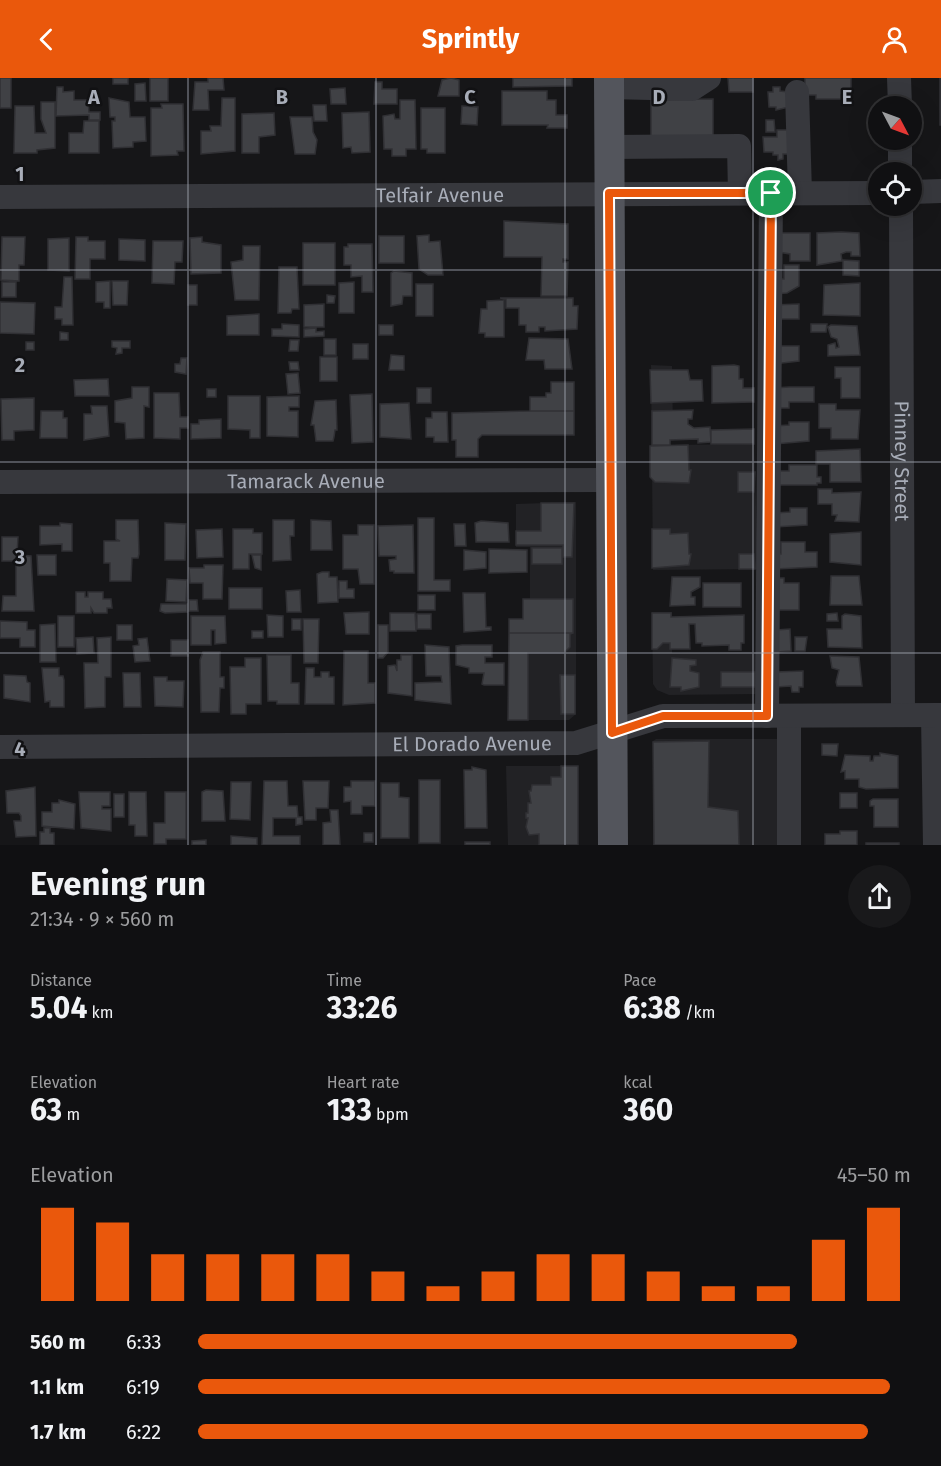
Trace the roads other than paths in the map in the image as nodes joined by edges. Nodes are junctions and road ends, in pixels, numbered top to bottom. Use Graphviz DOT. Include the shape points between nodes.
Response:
graph roads {
  1 [pos="709,78"];
  2 [pos="899,78"];
  3 [pos="609,83"];
  4 [pos="797,92"];
  5 [pos="900,96"];
  6 [pos="609,147"];
  7 [pos="941,191"];
  8 [pos="922,192"];
  9 [pos="609,193"];
  10 [pos="740,193"];
  11 [pos="771,193"];
  12 [pos="800,193"];
  13 [pos="868,193"];
  14 [pos="0,196"];
  15 [pos="901,216"];
  16 [pos="611,480"];
  17 [pos="0,482"];
  18 [pos="903,715"];
  19 [pos="937,715"];
  20 [pos="778,716"];
  21 [pos="612,733"];
  22 [pos="0,747"];
  23 [pos="613,845"];
  24 [pos="789,845"];
  25 [pos="935,845"];
  1 -- 3 [label="street" via="692,89"];
  2 -- 5 [label="street"];
  3 -- 6 [label="main road"];
  4 -- 12 [label="street"];
  6 -- 9 [label="main road"];
  6 -- 10 [label="street" via="740,146"];
  7 -- 8 [label="street"];
  9 -- 10 [label="street, Telfair Avenue"];
  9 -- 14 [label="street, Telfair Avenue"];
  9 -- 16 [label="main road"];
  10 -- 11 [label="street, Telfair Avenue"];
  11 -- 12 [label="street, Telfair Avenue"];
  11 -- 20 [label="street"];
  12 -- 13 [label="street, Telfair Avenue"];
  15 -- 18 [label="street, Pinney Street"];
  16 -- 17 [label="street, Tamarack Avenue"];
  16 -- 21 [label="main road"];
  18 -- 19 [label="street, El Dorado Avenue"];
  18 -- 20 [label="street, El Dorado Avenue"];
  19 -- 25 [label="street"];
  20 -- 21 [label="street, El Dorado Avenue" via="663,716"];
  20 -- 24 [label="street"];
  21 -- 22 [label="street, El Dorado Avenue" via="576,743"];
  21 -- 23 [label="main road"];
}
